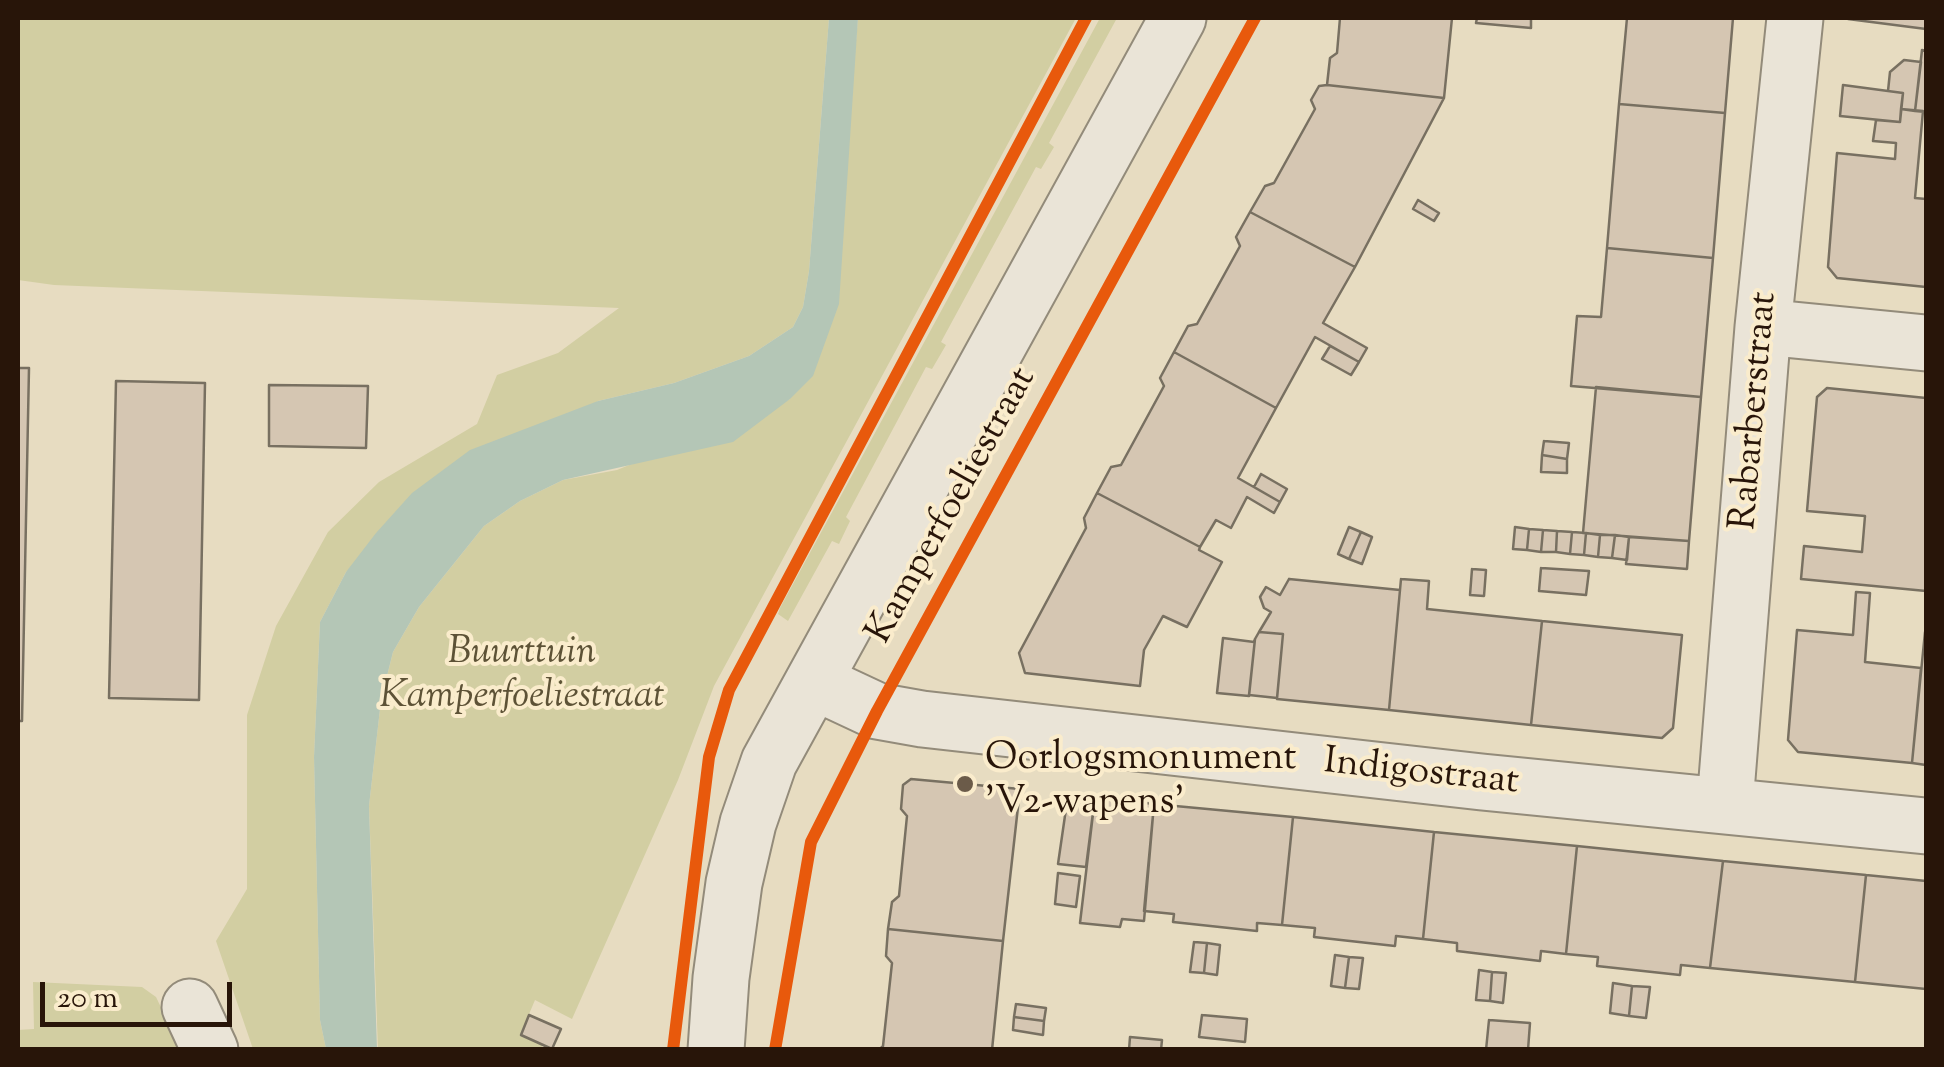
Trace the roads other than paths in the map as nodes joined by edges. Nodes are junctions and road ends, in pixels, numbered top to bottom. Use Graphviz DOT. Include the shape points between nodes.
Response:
graph roads {
  1 [pos="1178,18"];
  2 [pos="1795,18"];
  3 [pos="1763,327"];
  4 [pos="1926,343"];
  5 [pos="814,682"];
  6 [pos="1725,804"];
  7 [pos="1926,826"];
  8 [pos="716,1050"];
  1 -- 5 [label="street, Kamperfoeliestraat"];
  2 -- 3 [label="street, Rabarberstraat"];
  3 -- 4 [label="street"];
  3 -- 6 [label="street, Rabarberstraat"];
  5 -- 6 [label="street, Indigostraat" via="877,710 922,719"];
  5 -- 8 [label="street, Kamperfoeliestraat" via="769,762 748,823 721,978"];
  6 -- 7 [label="street, Indigostraat"];
}
